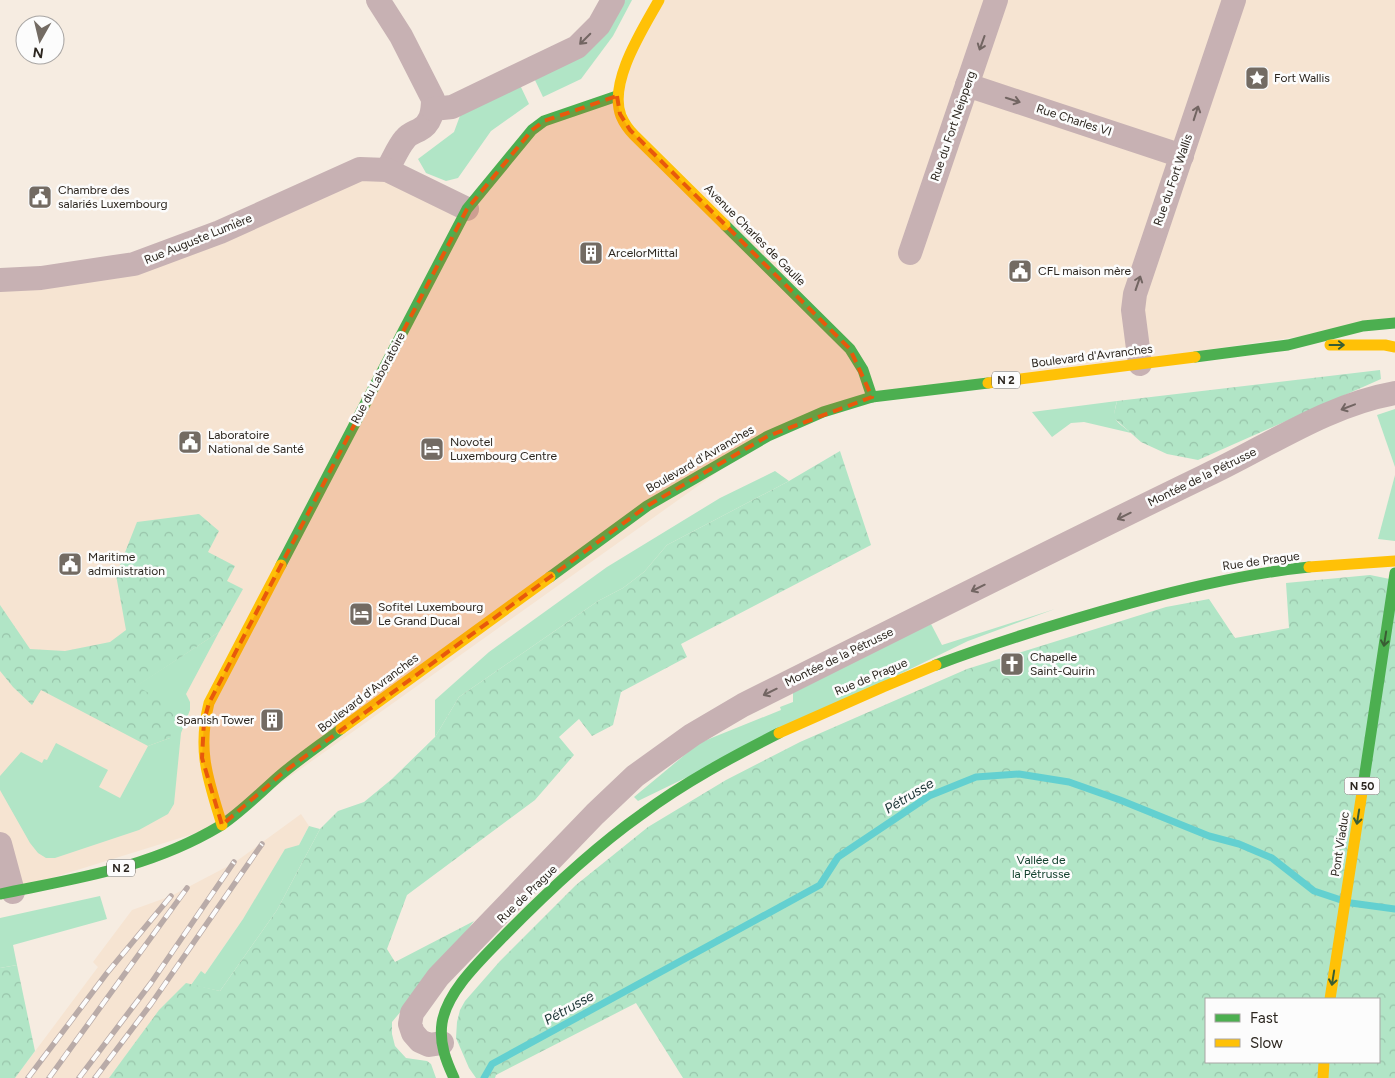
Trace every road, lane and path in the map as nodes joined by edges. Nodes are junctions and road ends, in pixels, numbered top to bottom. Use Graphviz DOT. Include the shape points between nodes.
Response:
graph roads {
  1 [pos="378,0"];
  2 [pos="613,0"];
  3 [pos="659,0"];
  4 [pos="996,0"];
  5 [pos="1234,0"];
  6 [pos="967,85"];
  7 [pos="617,96"];
  8 [pos="433,109"];
  9 [pos="1182,156"];
  10 [pos="387,170"];
  11 [pos="467,209"];
  12 [pos="910,253"];
  13 [pos="0,280"];
  14 [pos="1395,323"];
  15 [pos="1288,345"];
  16 [pos="1395,347"];
  17 [pos="1140,364"];
  18 [pos="1395,393"];
  19 [pos="872,398"];
  20 [pos="1395,562"];
  21 [pos="1395,574"];
  22 [pos="222,824"];
  23 [pos="0,844"];
  24 [pos="7,893"];
  25 [pos="1330,998"];
  26 [pos="442,1043"];
  27 [pos="1324,1063"];
  28 [pos="454,1078"];
  29 [pos="1323,1078"];
  1 -- 8 [label="street" via="402,36 433,99"];
  2 -- 8 [label="street, one-way" via="599,25 577,47 452,107"];
  3 -- 7 [label="main road" via="633,50"];
  4 -- 6 [label="street, Rue du Fort Neipperg, one-way"];
  9 -- 5 [label="street, Rue du Fort Wallis, one-way"];
  6 -- 9 [label="street, Rue Charles VI, one-way"];
  6 -- 12 [label="street, Rue du Fort Neipperg"];
  7 -- 11 [label="main road, Rue du Laboratoire" via="544,121 532,130"];
  7 -- 19 [label="main road, Avenue Charles de Gaulle" via="620,114 630,130 850,349 863,370"];
  8 -- 10 [label="street" via="430,121 410,134"];
  17 -- 9 [label="street, Rue du Fort Wallis, one-way" via="1133,302"];
  10 -- 11 [label="street, Rue Auguste Lumière"];
  10 -- 13 [label="street, Rue Auguste Lumière" via="360,169 220,232 134,264 41,278"];
  11 -- 22 [label="main road, Rue du Laboratoire" via="209,703 201,740 202,758"];
  14 -- 15 [label="main road, Boulevard d'Avranches / N 2" via="1364,326"];
  15 -- 16 [label="main road, Boulevard d'Avranches / N 2, one-way"];
  15 -- 17 [label="main road, Boulevard d'Avranches / N 2"];
  17 -- 19 [label="main road, Boulevard d'Avranches / N 2"];
  18 -- 26 [label="street, Montée de la Pétrusse, one-way" via="1375,397 1306,424 743,705 692,735 635,776 594,814 438,977 412,1013 410,1024 420,1041 429,1045"];
  19 -- 22 [label="main road, Boulevard d'Avranches / N 2" via="823,412 768,436 646,506 284,772"];
  20 -- 26 [label="main road, Rue de Prague" via="1229,579 1075,617 972,651 791,727 662,799 561,879 490,950 456,990 443,1015"];
  21 -- 25 [label="main road, Pont Viaduc / N 50, one-way"];
  22 -- 24 [label="main road, N 2" via="186,845 147,861"];
  23 -- 24 [label="street"];
  26 -- 28 [label="main road"];
  27 -- 29 [label="main road"];
}
